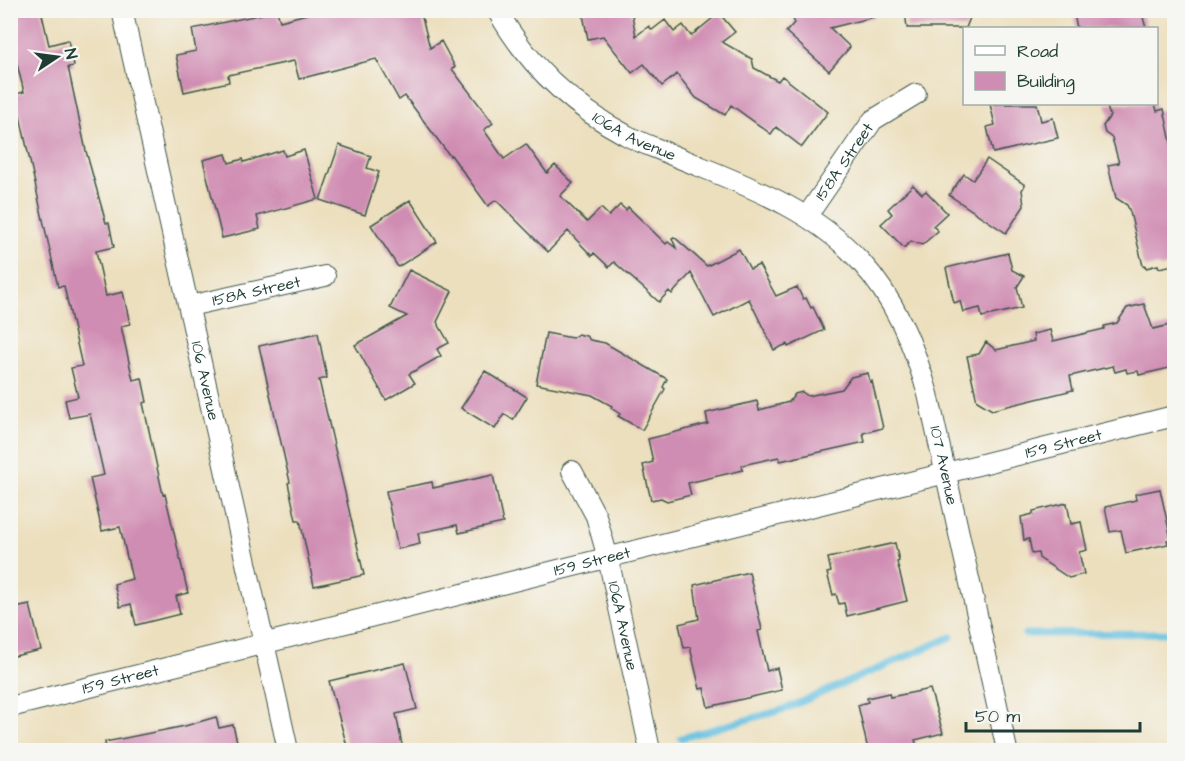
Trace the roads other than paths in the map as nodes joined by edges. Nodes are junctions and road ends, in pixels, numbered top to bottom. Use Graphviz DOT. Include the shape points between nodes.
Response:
graph roads {
  1 [pos="122,10"];
  2 [pos="497,10"];
  3 [pos="916,94"];
  4 [pos="807,216"];
  5 [pos="325,276"];
  6 [pos="189,306"];
  7 [pos="1174,416"];
  8 [pos="572,471"];
  9 [pos="945,473"];
  10 [pos="608,558"];
  11 [pos="264,642"];
  12 [pos="10,707"];
  13 [pos="288,750"];
  14 [pos="650,750"];
  15 [pos="1007,750"];
  1 -- 6 [label="street, 106 Avenue"];
  2 -- 4 [label="street, 106A Avenue" via="505,26 556,87 591,114 627,136"];
  3 -- 4 [label="street, 158A Street" via="873,120"];
  4 -- 9 [label="street, 107 Avenue" via="860,261 904,327 928,394"];
  5 -- 6 [label="street, 158A Street"];
  6 -- 11 [label="street, 106 Avenue"];
  7 -- 9 [label="street, 159 Street"];
  8 -- 10 [label="street, 106A Avenue" via="596,516"];
  9 -- 10 [label="street, 159 Street"];
  9 -- 15 [label="street, 107 Avenue"];
  10 -- 11 [label="street, 159 Street"];
  10 -- 14 [label="street, 106A Avenue"];
  11 -- 12 [label="street, 159 Street"];
  11 -- 13 [label="street, 106 Avenue"];
}
